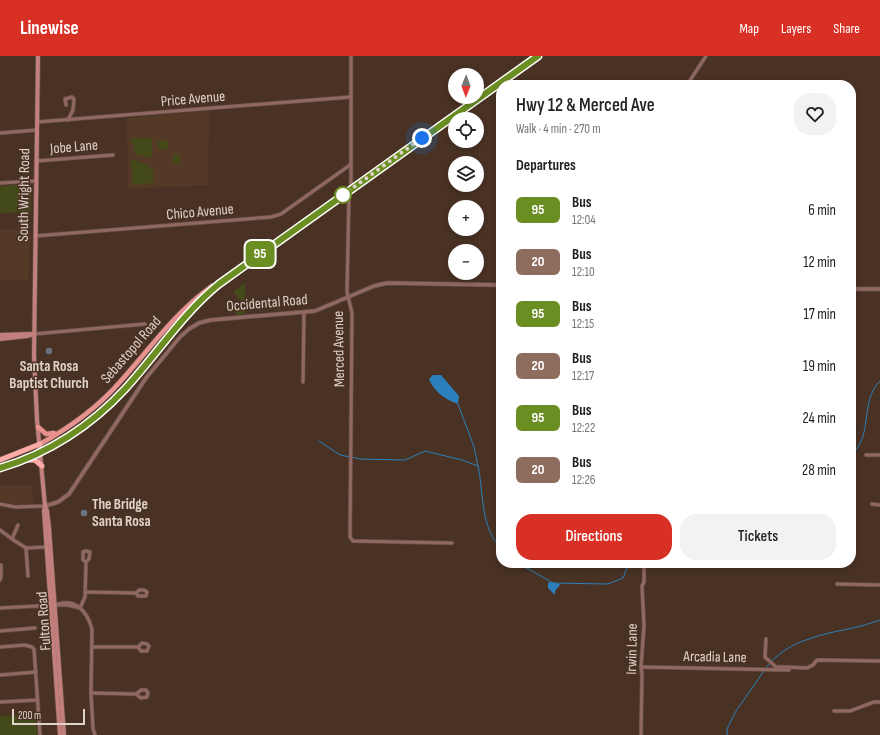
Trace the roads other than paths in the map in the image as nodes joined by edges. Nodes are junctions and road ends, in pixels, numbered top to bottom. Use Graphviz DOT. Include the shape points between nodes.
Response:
graph roads {
  1 [pos="38,56"];
  2 [pos="351,56"];
  3 [pos="538,56"];
  4 [pos="706,56"];
  5 [pos="504,80"];
  6 [pos="690,80"];
  7 [pos="496,86"];
  8 [pos="351,97"];
  9 [pos="66,105"];
  10 [pos="68,120"];
  11 [pos="37,122"];
  12 [pos="37,130"];
  13 [pos="0,133"];
  14 [pos="113,155"];
  15 [pos="36,161"];
  16 [pos="350,165"];
  17 [pos="36,181"];
  18 [pos="0,183"];
  19 [pos="350,190"];
  20 [pos="36,236"];
  21 [pos="239,269"];
  22 [pos="496,284"];
  23 [pos="856,289"];
  24 [pos="880,289"];
  25 [pos="348,298"];
  26 [pos="304,313"];
  27 [pos="145,324"];
  28 [pos="34,334"];
  29 [pos="0,335"];
  30 [pos="0,338"];
  31 [pos="304,382"];
  32 [pos="78,420"];
  33 [pos="38,427"];
  34 [pos="40,444"];
  35 [pos="40,452"];
  36 [pos="866,455"];
  37 [pos="880,455"];
  38 [pos="0,460"];
  39 [pos="20,461"];
  40 [pos="42,466"];
  41 [pos="0,468"];
  42 [pos="0,504"];
  43 [pos="872,504"];
  44 [pos="880,505"];
  45 [pos="45,506"];
  46 [pos="18,525"];
  47 [pos="0,530"];
  48 [pos="12,539"];
  49 [pos="452,544"];
  50 [pos="46,547"];
  51 [pos="26,548"];
  52 [pos="86,562"];
  53 [pos="1,565"];
  54 [pos="644,568"];
  55 [pos="28,576"];
  56 [pos="0,580"];
  57 [pos="837,584"];
  58 [pos="880,585"];
  59 [pos="85,592"];
  60 [pos="136,593"];
  61 [pos="53,605"];
  62 [pos="0,608"];
  63 [pos="80,608"];
  64 [pos="35,628"];
  65 [pos="0,631"];
  66 [pos="766,639"];
  67 [pos="0,647"];
  68 [pos="92,647"];
  69 [pos="138,647"];
  70 [pos="880,660"];
  71 [pos="641,667"];
  72 [pos="789,670"];
  73 [pos="36,672"];
  74 [pos="0,675"];
  75 [pos="91,693"];
  76 [pos="136,694"];
  77 [pos="38,700"];
  78 [pos="0,702"];
  79 [pos="880,702"];
  80 [pos="834,711"];
  81 [pos="40,735"];
  82 [pos="60,735"];
  83 [pos="64,735"];
  84 [pos="95,735"];
  85 [pos="641,735"];
  1 -- 11 [label="main road, South Wright Road"];
  2 -- 8 [label="street, Merced Avenue"];
  3 -- 5 [label="main road, Sebastopol Road"];
  4 -- 6 [label="street"];
  7 -- 19 [label="main road, Sebastopol Road"];
  8 -- 10 [label="street, Price Avenue"];
  8 -- 16 [label="street, Merced Avenue"];
  9 -- 10 [label="street" via="65,99 72,97 73,110"];
  10 -- 11 [label="street, Price Avenue"];
  11 -- 12 [label="main road, South Wright Road"];
  12 -- 13 [label="street"];
  12 -- 15 [label="main road, South Wright Road"];
  14 -- 15 [label="street, Jobe Lane"];
  15 -- 17 [label="main road, South Wright Road"];
  16 -- 19 [label="street, Merced Avenue"];
  16 -- 20 [label="street, Chico Avenue" via="281,214 271,217"];
  17 -- 18 [label="street"];
  17 -- 20 [label="main road, South Wright Road"];
  19 -- 21 [label="main road, Sebastopol Road"];
  19 -- 25 [label="street, Merced Avenue"];
  20 -- 28 [label="main road, South Wright Road"];
  21 -- 32 [label="main road, Sebastopol Road" via="200,295 181,312 120,383"];
  21 -- 35 [label="main road, Sebastopol Road" via="192,308 108,405 77,431"];
  22 -- 25 [label="street, Occidental Road" via="391,282 374,286"];
  23 -- 24 [label="street"];
  25 -- 26 [label="street, Occidental Road" via="319,310"];
  25 -- 49 [label="street, Merced Avenue" via="352,312 350,537 353,541"];
  26 -- 31 [label="street"];
  26 -- 45 [label="street, Occidental Road" via="211,320 189,329 146,378 68,494 58,502"];
  27 -- 28 [label="street, Sebastopol Road"];
  28 -- 29 [label="main road, Sebastopol Road"];
  28 -- 30 [label="main road, Sebastopol Road"];
  28 -- 33 [label="main road, South Wright Road"];
  32 -- 33 [label="main road" via="49,435 44,434"];
  32 -- 34 [label="main road, Sebastopol Road"];
  33 -- 34 [label="main road, Fulton Road"];
  34 -- 35 [label="main road, Fulton Road"];
  34 -- 38 [label="highway"];
  35 -- 39 [label="highway"];
  35 -- 40 [label="main road, Fulton Road"];
  36 -- 37 [label="street"];
  39 -- 40 [label="highway" via="34,460"];
  39 -- 41 [label="highway"];
  40 -- 45 [label="main road, Fulton Road"];
  42 -- 45 [label="street, Occidental Road" via="15,507"];
  43 -- 44 [label="street"];
  45 -- 50 [label="main road, Fulton Road"];
  45 -- 61 [label="main road, Fulton Road" via="48,511"];
  46 -- 48 [label="street"];
  47 -- 48 [label="street"];
  48 -- 51 [label="street"];
  50 -- 51 [label="street"];
  50 -- 61 [label="main road, Fulton Road"];
  51 -- 55 [label="street"];
  52 -- 59 [label="street"];
  53 -- 56 [label="street"];
  54 -- 71 [label="street, Irwin Lane"];
  57 -- 58 [label="street"];
  59 -- 60 [label="street"];
  59 -- 63 [label="street"];
  61 -- 62 [label="street"];
  61 -- 63 [label="street" via="74,604"];
  61 -- 82 [label="main road, Fulton Road"];
  61 -- 83 [label="main road, Fulton Road"];
  63 -- 68 [label="street" via="89,619"];
  64 -- 65 [label="street"];
  66 -- 70 [label="street" via="765,658 780,667 805,668 817,660"];
  67 -- 73 [label="street" via="32,647"];
  68 -- 69 [label="street"];
  68 -- 75 [label="street"];
  71 -- 72 [label="street, Arcadia Lane"];
  71 -- 85 [label="street, Irwin Lane"];
  73 -- 74 [label="street"];
  73 -- 77 [label="street"];
  75 -- 76 [label="street"];
  75 -- 84 [label="street"];
  77 -- 78 [label="street"];
  77 -- 81 [label="street"];
  79 -- 80 [label="street" via="850,711"];
}
